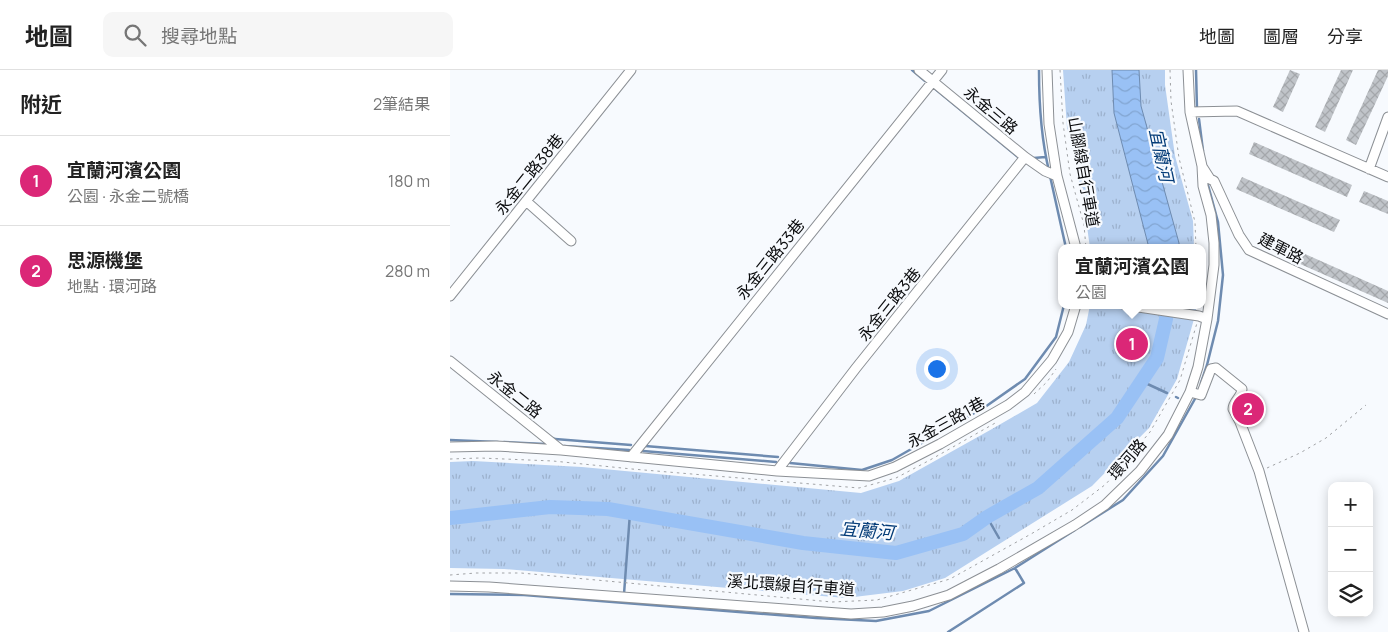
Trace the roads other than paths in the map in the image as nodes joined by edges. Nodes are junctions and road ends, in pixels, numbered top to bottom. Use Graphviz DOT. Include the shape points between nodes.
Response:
graph roads {
  1 [pos="631,70"];
  2 [pos="919,70"];
  3 [pos="942,70"];
  4 [pos="1047,70"];
  5 [pos="1188,70"];
  6 [pos="933,81"];
  7 [pos="1190,112"];
  8 [pos="1388,118"];
  9 [pos="1025,157"];
  10 [pos="1202,166"];
  11 [pos="1369,169"];
  12 [pos="1056,176"];
  13 [pos="1388,177"];
  14 [pos="526,201"];
  15 [pos="571,241"];
  16 [pos="1075,244"];
  17 [pos="450,296"];
  18 [pos="1206,303"];
  19 [pos="1075,309"];
  20 [pos="1151,309"];
  21 [pos="1205,309"];
  22 [pos="1388,314"];
  23 [pos="1203,317"];
  24 [pos="450,361"];
  25 [pos="1190,392"];
  26 [pos="450,446"];
  27 [pos="561,450"];
  28 [pos="631,457"];
  29 [pos="777,471"];
  30 [pos="450,586"];
  31 [pos="1304,632"];
  1 -- 14 [label="street, 永金二路38巷"];
  2 -- 6 [label="street, 永金三路"];
  3 -- 6 [label="street, 永金三路33巷"];
  4 -- 12 [label="street" via="1049,124"];
  5 -- 7 [label="street, 環河路"];
  6 -- 9 [label="street, 永金三路"];
  6 -- 28 [label="street, 永金三路33巷"];
  7 -- 10 [label="street, 環河路"];
  7 -- 11 [label="street" via="1237,111"];
  8 -- 11 [label="street"];
  9 -- 12 [label="street, 永金三路"];
  9 -- 29 [label="street, 永金三路3巷"];
  10 -- 18 [label="street, 環河路" via="1214,243 1214,265"];
  10 -- 22 [label="street, 建軍路" via="1214,181 1249,250"];
  11 -- 13 [label="street"];
  12 -- 16 [label="street"];
  14 -- 15 [label="street"];
  14 -- 17 [label="street, 永金二路38巷"];
  19 -- 29 [label="street, 永金三路1巷" via="1068,332 1052,360 1025,392 940,444 896,467 869,476"];
  20 -- 23 [label="street"];
  21 -- 23 [label="street, 環河路"];
  23 -- 25 [label="street, 環河路" via="1198,367"];
  24 -- 27 [label="street, 永金二路"];
  25 -- 30 [label="street, 環河路" via="1168,435 1140,471 1105,506 999,569 949,595 913,606 851,614"];
  25 -- 31 [label="street" via="1201,395 1211,369 1216,368 1242,389 1232,409 1259,472"];
  26 -- 27 [label="street, 永金三路1巷"];
  27 -- 28 [label="street, 永金三路1巷"];
  28 -- 29 [label="street, 永金三路1巷"];
}
